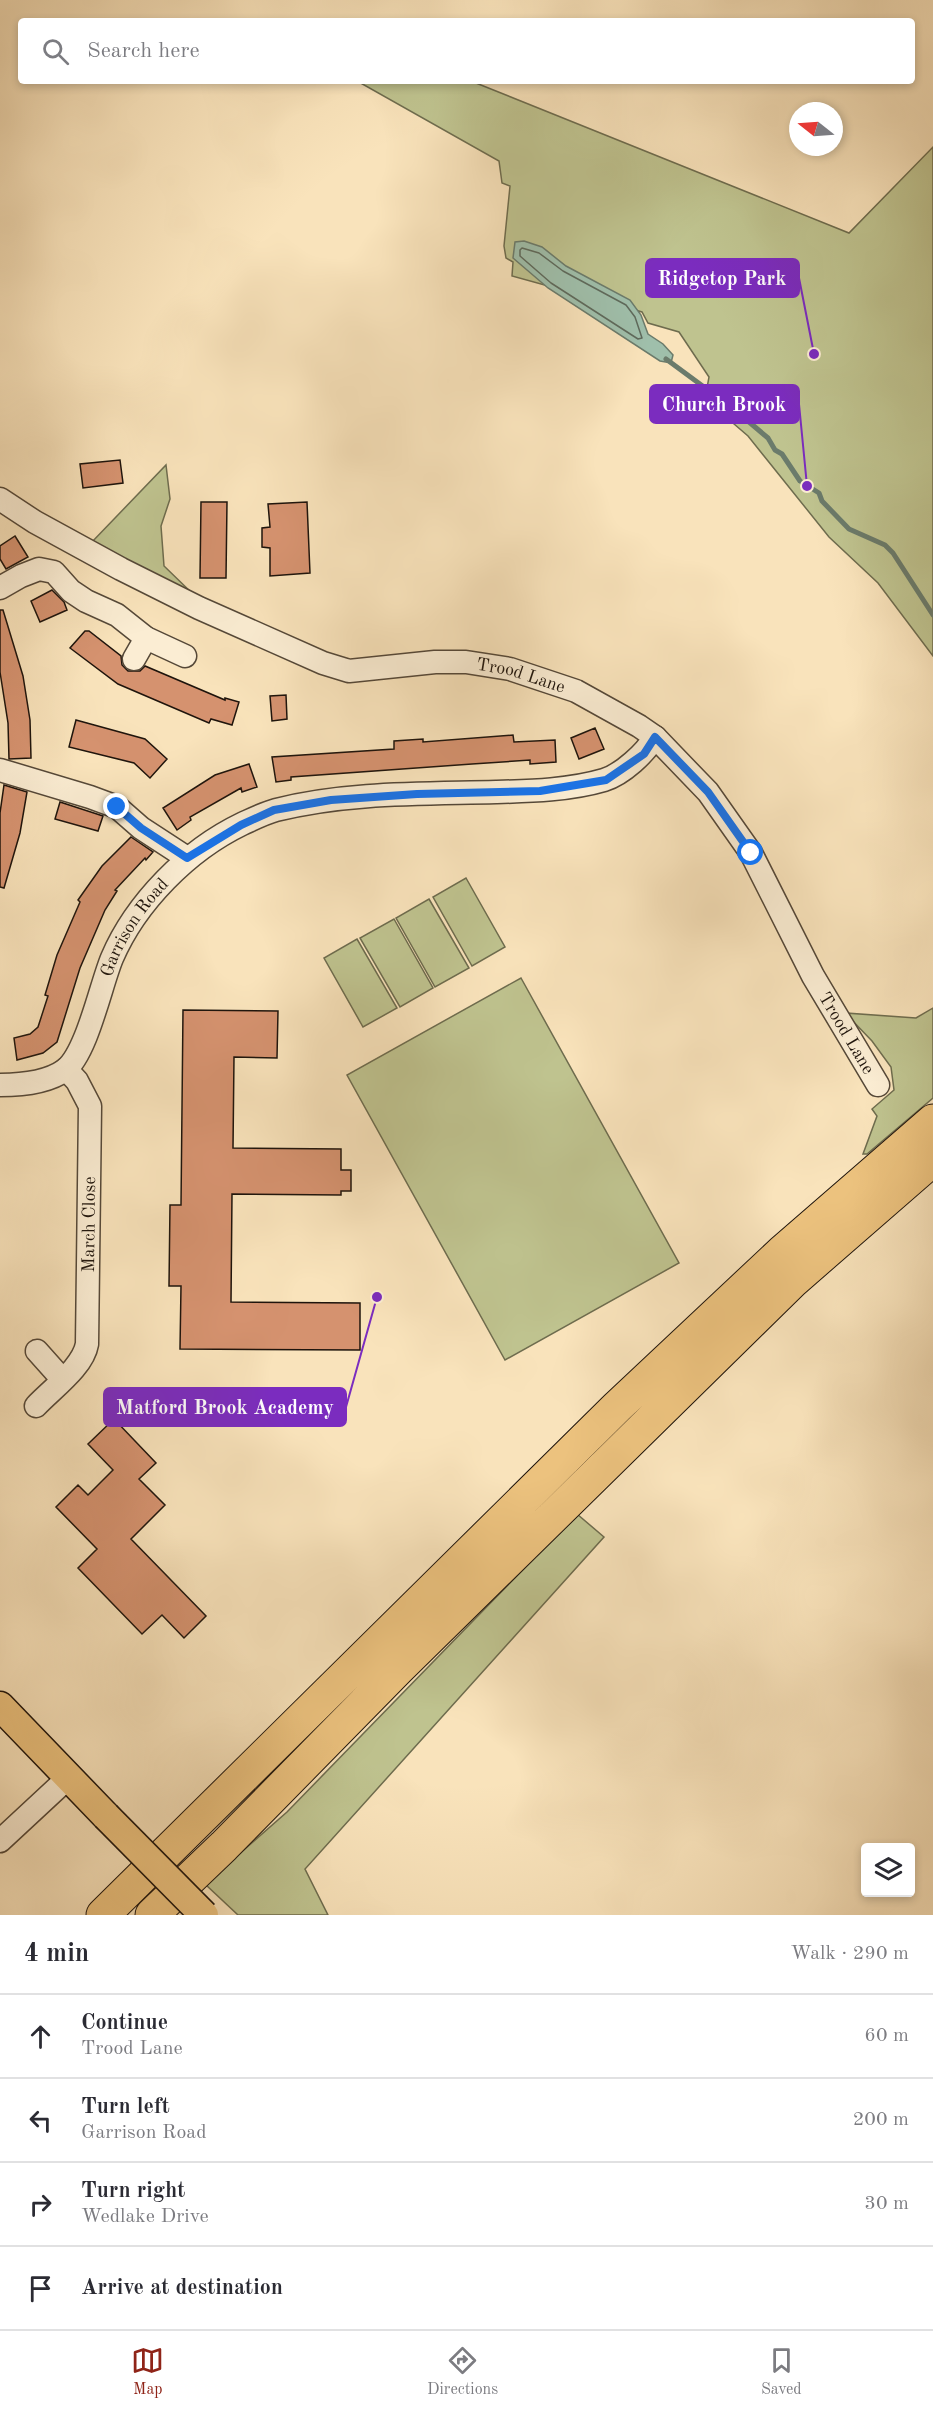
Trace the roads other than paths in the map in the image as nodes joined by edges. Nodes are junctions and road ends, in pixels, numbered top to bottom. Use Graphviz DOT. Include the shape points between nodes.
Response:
graph roads {
  1 [pos="0,499"];
  2 [pos="0,588"];
  3 [pos="146,638"];
  4 [pos="185,656"];
  5 [pos="134,659"];
  6 [pos="655,737"];
  7 [pos="0,770"];
  8 [pos="187,858"];
  9 [pos="66,1069"];
  10 [pos="0,1085"];
  11 [pos="879,1086"];
  12 [pos="933,1121"];
  13 [pos="933,1158"];
  14 [pos="37,1351"];
  15 [pos="62,1379"];
  16 [pos="36,1406"];
  17 [pos="0,1706"];
  18 [pos="69,1776"];
  19 [pos="0,1841"];
  20 [pos="104,1915"];
  21 [pos="152,1915"];
  22 [pos="204,1915"];
  1 -- 6 [label="street, Trood Lane" via="35,522 199,608 323,663 349,671 435,662 510,669 576,691"];
  2 -- 3 [label="street" via="39,569 54,573 71,591 117,615"];
  3 -- 4 [label="street"];
  3 -- 5 [label="street"];
  6 -- 8 [label="street, Garrison Road" via="644,754 606,780 540,791 331,800 274,810"];
  6 -- 11 [label="street, Trood Lane" via="708,792 751,853 813,976"];
  7 -- 8 [label="street" via="117,807"];
  8 -- 9 [label="street, Garrison Road" via="132,922 112,957 93,1018"];
  9 -- 10 [label="street" via="26,1085"];
  9 -- 15 [label="street, March Close" via="85,1092 91,1129 87,1344 75,1369"];
  12 -- 20 [label="highway" via="782,1252 617,1407"];
  13 -- 21 [label="highway" via="793,1281"];
  14 -- 15 [label="street"];
  15 -- 16 [label="street, March Close"];
  17 -- 18 [label="main road"];
  18 -- 19 [label="street"];
  18 -- 22 [label="main road, bridge"];
}
